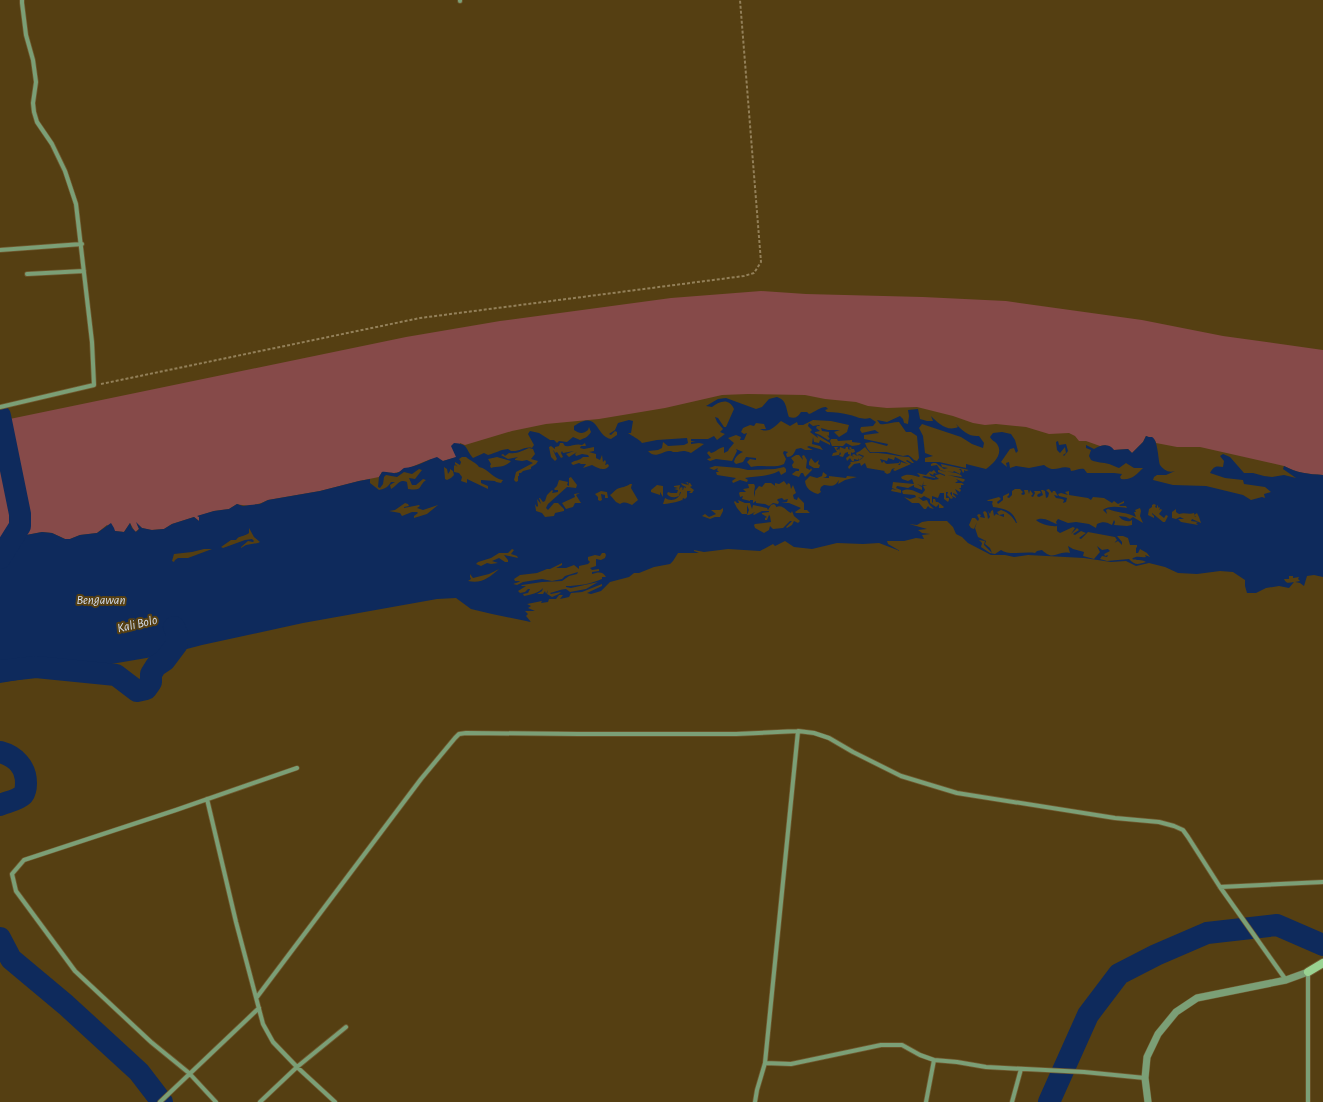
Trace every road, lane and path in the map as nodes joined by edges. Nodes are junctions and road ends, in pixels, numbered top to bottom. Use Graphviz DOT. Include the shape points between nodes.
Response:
graph roads {
  1 [pos="22,0"];
  2 [pos="740,0"];
  3 [pos="82,244"];
  4 [pos="0,250"];
  5 [pos="84,271"];
  6 [pos="27,274"];
  7 [pos="94,385"];
  8 [pos="0,407"];
  9 [pos="798,731"];
  10 [pos="297,768"];
  11 [pos="207,799"];
  12 [pos="1323,882"];
  13 [pos="1220,887"];
  14 [pos="1323,964"];
  15 [pos="1308,972"];
  16 [pos="1286,980"];
  17 [pos="257,997"];
  18 [pos="259,1008"];
  19 [pos="346,1027"];
  20 [pos="934,1060"];
  21 [pos="765,1063"];
  22 [pos="297,1068"];
  23 [pos="1021,1069"];
  24 [pos="189,1073"];
  25 [pos="1145,1078"];
  26 [pos="160,1102"];
  27 [pos="216,1102"];
  28 [pos="260,1102"];
  29 [pos="336,1102"];
  30 [pos="755,1102"];
  31 [pos="926,1102"];
  32 [pos="1012,1102"];
  33 [pos="1148,1102"];
  34 [pos="1308,1102"];
  1 -- 3 [label="street" via="36,82 34,112 65,171 76,204"];
  2 -- 7 [label="path" via="761,262 754,273 420,318"];
  3 -- 4 [label="street"];
  3 -- 5 [label="street"];
  5 -- 6 [label="street"];
  5 -- 7 [label="street"];
  7 -- 8 [label="street"];
  9 -- 13 [label="street" via="829,738 901,776 957,793 1174,826 1183,830"];
  9 -- 17 [label="street" via="736,734 459,734 421,779"];
  9 -- 21 [label="street"];
  10 -- 11 [label="street"];
  11 -- 17 [label="street"];
  11 -- 24 [label="street" via="24,860 12,874 16,891 75,971 151,1042"];
  12 -- 13 [label="street"];
  13 -- 16 [label="street"];
  14 -- 15 [label="main road"];
  15 -- 16 [label="street"];
  15 -- 34 [label="street"];
  16 -- 25 [label="street" via="1197,998 1176,1012 1158,1034 1147,1057"];
  17 -- 18 [label="street"];
  18 -- 22 [label="street" via="263,1024 273,1042"];
  18 -- 24 [label="street"];
  19 -- 22 [label="street"];
  20 -- 21 [label="street" via="902,1045 881,1045 791,1064"];
  20 -- 23 [label="street"];
  20 -- 31 [label="street"];
  21 -- 30 [label="street"];
  22 -- 28 [label="street"];
  22 -- 29 [label="street"];
  23 -- 25 [label="street"];
  23 -- 32 [label="street"];
  24 -- 26 [label="street"];
  24 -- 27 [label="street"];
  25 -- 33 [label="street"];
}
